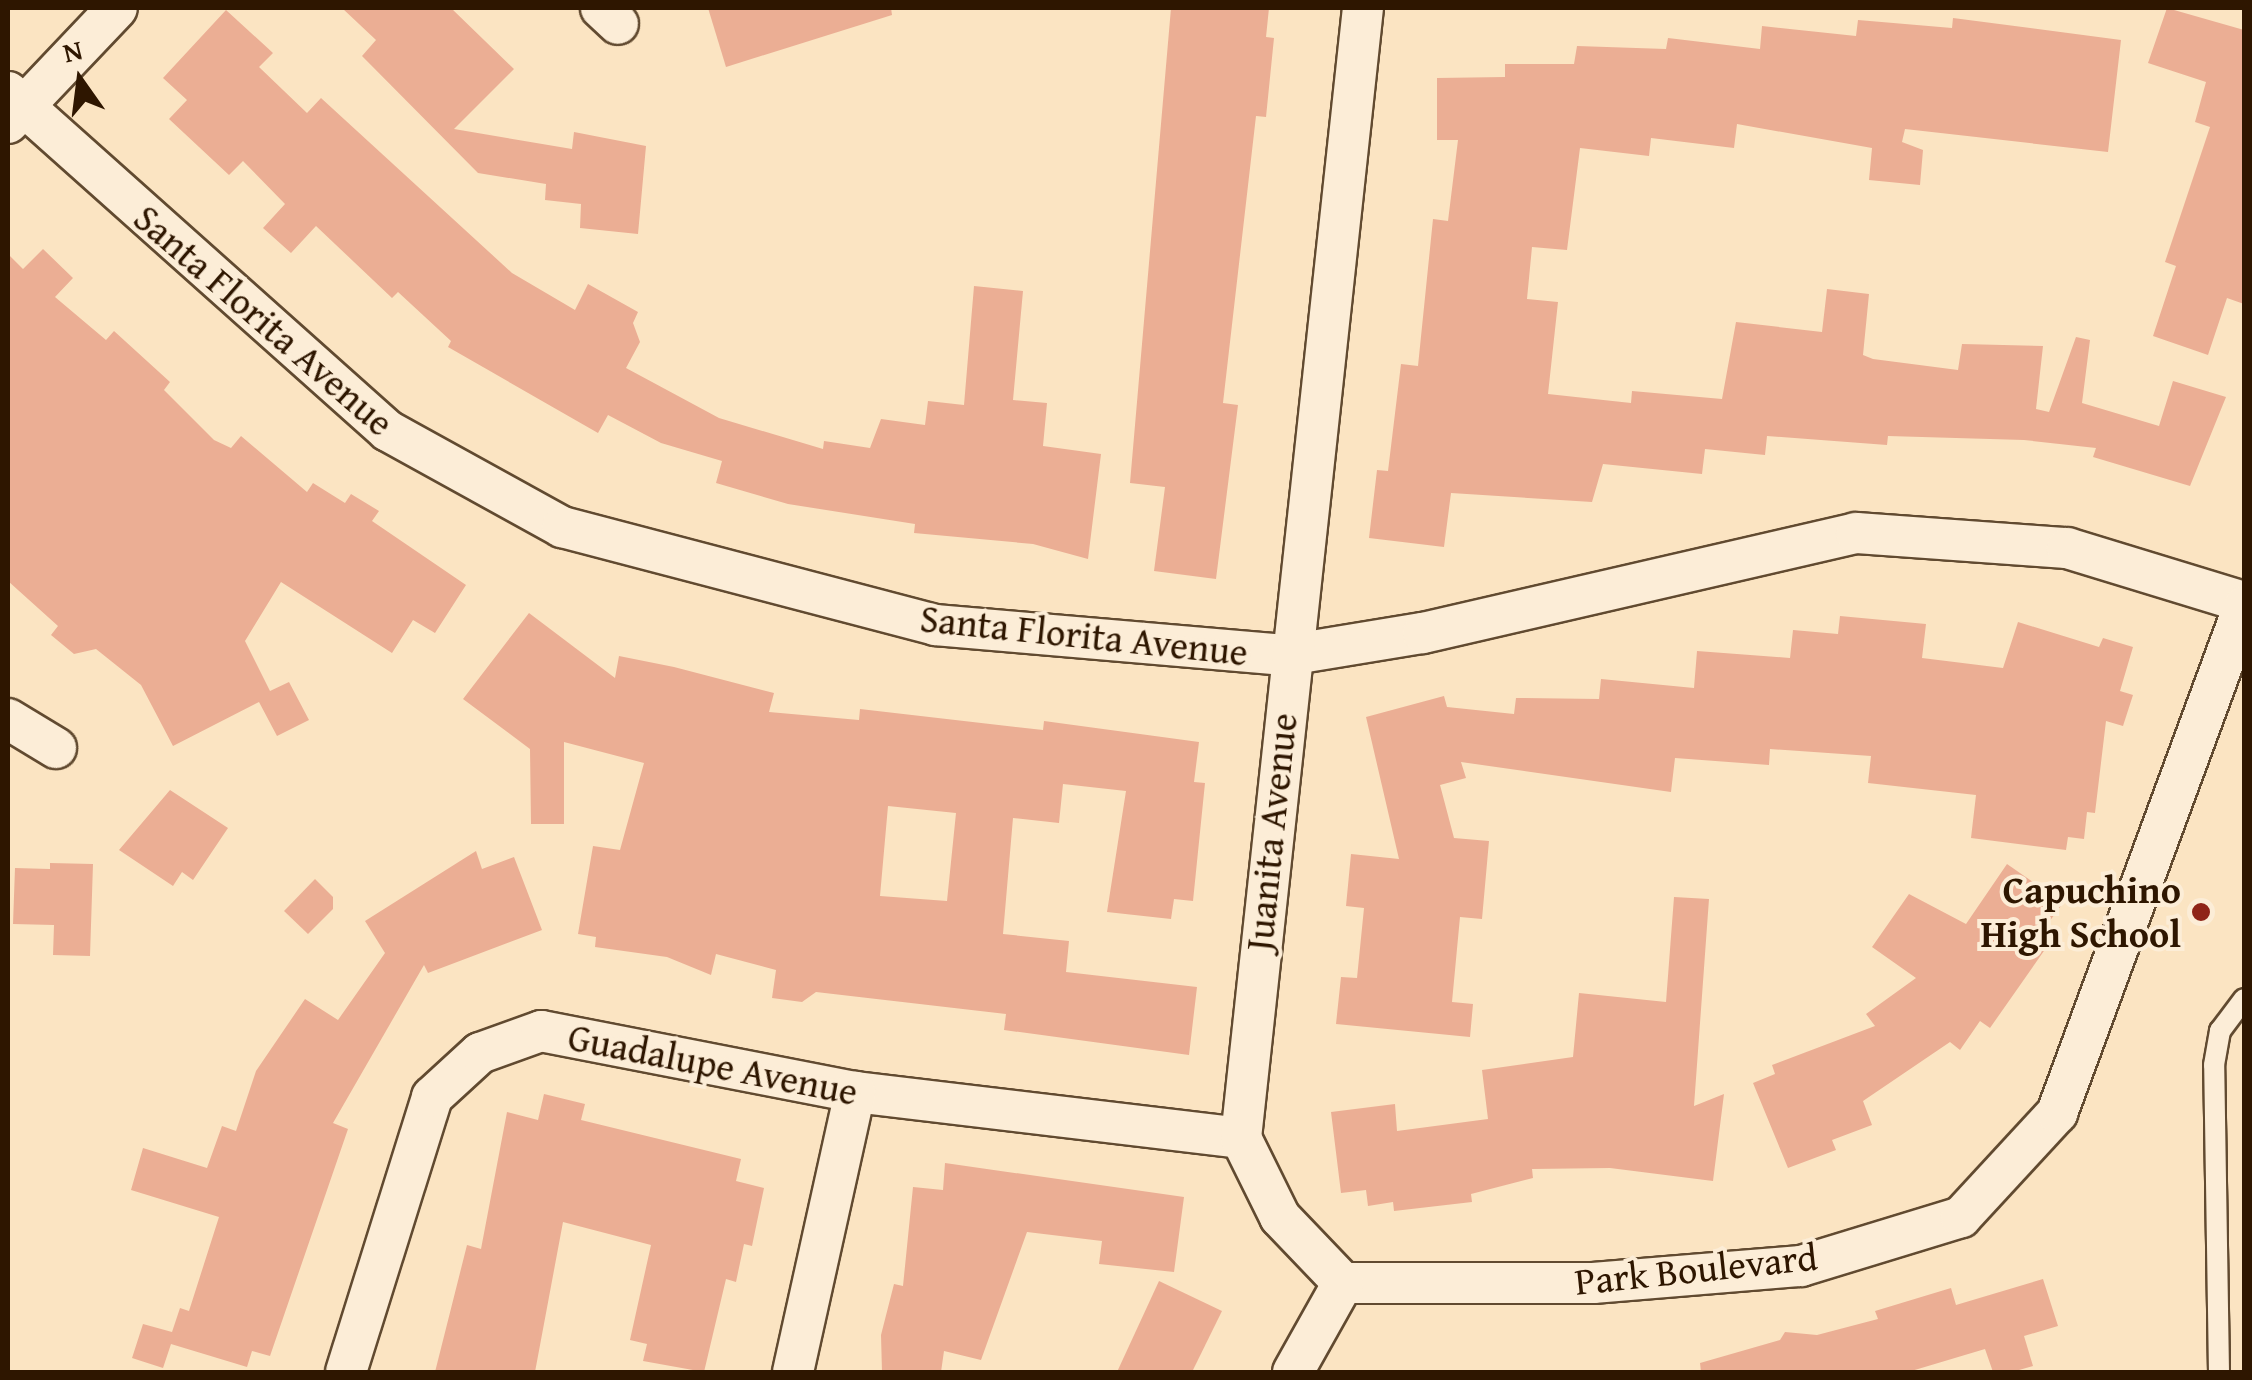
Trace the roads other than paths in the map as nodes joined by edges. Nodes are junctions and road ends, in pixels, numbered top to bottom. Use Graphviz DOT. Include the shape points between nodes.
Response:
graph roads {
  1 [pos="118,8"];
  2 [pos="1363,8"];
  3 [pos="13,108"];
  4 [pos="2244,604"];
  5 [pos="1288,655"];
  6 [pos="8,719"];
  7 [pos="56,748"];
  8 [pos="2244,999"];
  9 [pos="855,1092"];
  10 [pos="1241,1138"];
  11 [pos="1343,1283"];
  12 [pos="346,1372"];
  13 [pos="792,1372"];
  14 [pos="1293,1372"];
  15 [pos="2219,1372"];
  1 -- 3 [label="street"];
  2 -- 5 [label="street, Juanita Avenue"];
  3 -- 5 [label="street, Santa Florita Avenue" via="388,430 562,527 934,625"];
  4 -- 5 [label="street, Santa Florita Avenue" via="2067,548 1856,532 1423,633"];
  4 -- 11 [label="street, Park Boulevard" via="2058,1112 1961,1217 1800,1266 1593,1283"];
  5 -- 10 [label="street, Juanita Avenue"];
  6 -- 7 [label="street"];
  8 -- 15 [label="lane" via="2220,1031 2214,1065"];
  9 -- 10 [label="street, Guadalupe Avenue"];
  9 -- 12 [label="street, Guadalupe Avenue" via="541,1030 480,1052 432,1097"];
  9 -- 13 [label="street"];
  10 -- 11 [label="street" via="1280,1216"];
  11 -- 14 [label="street"];
}
